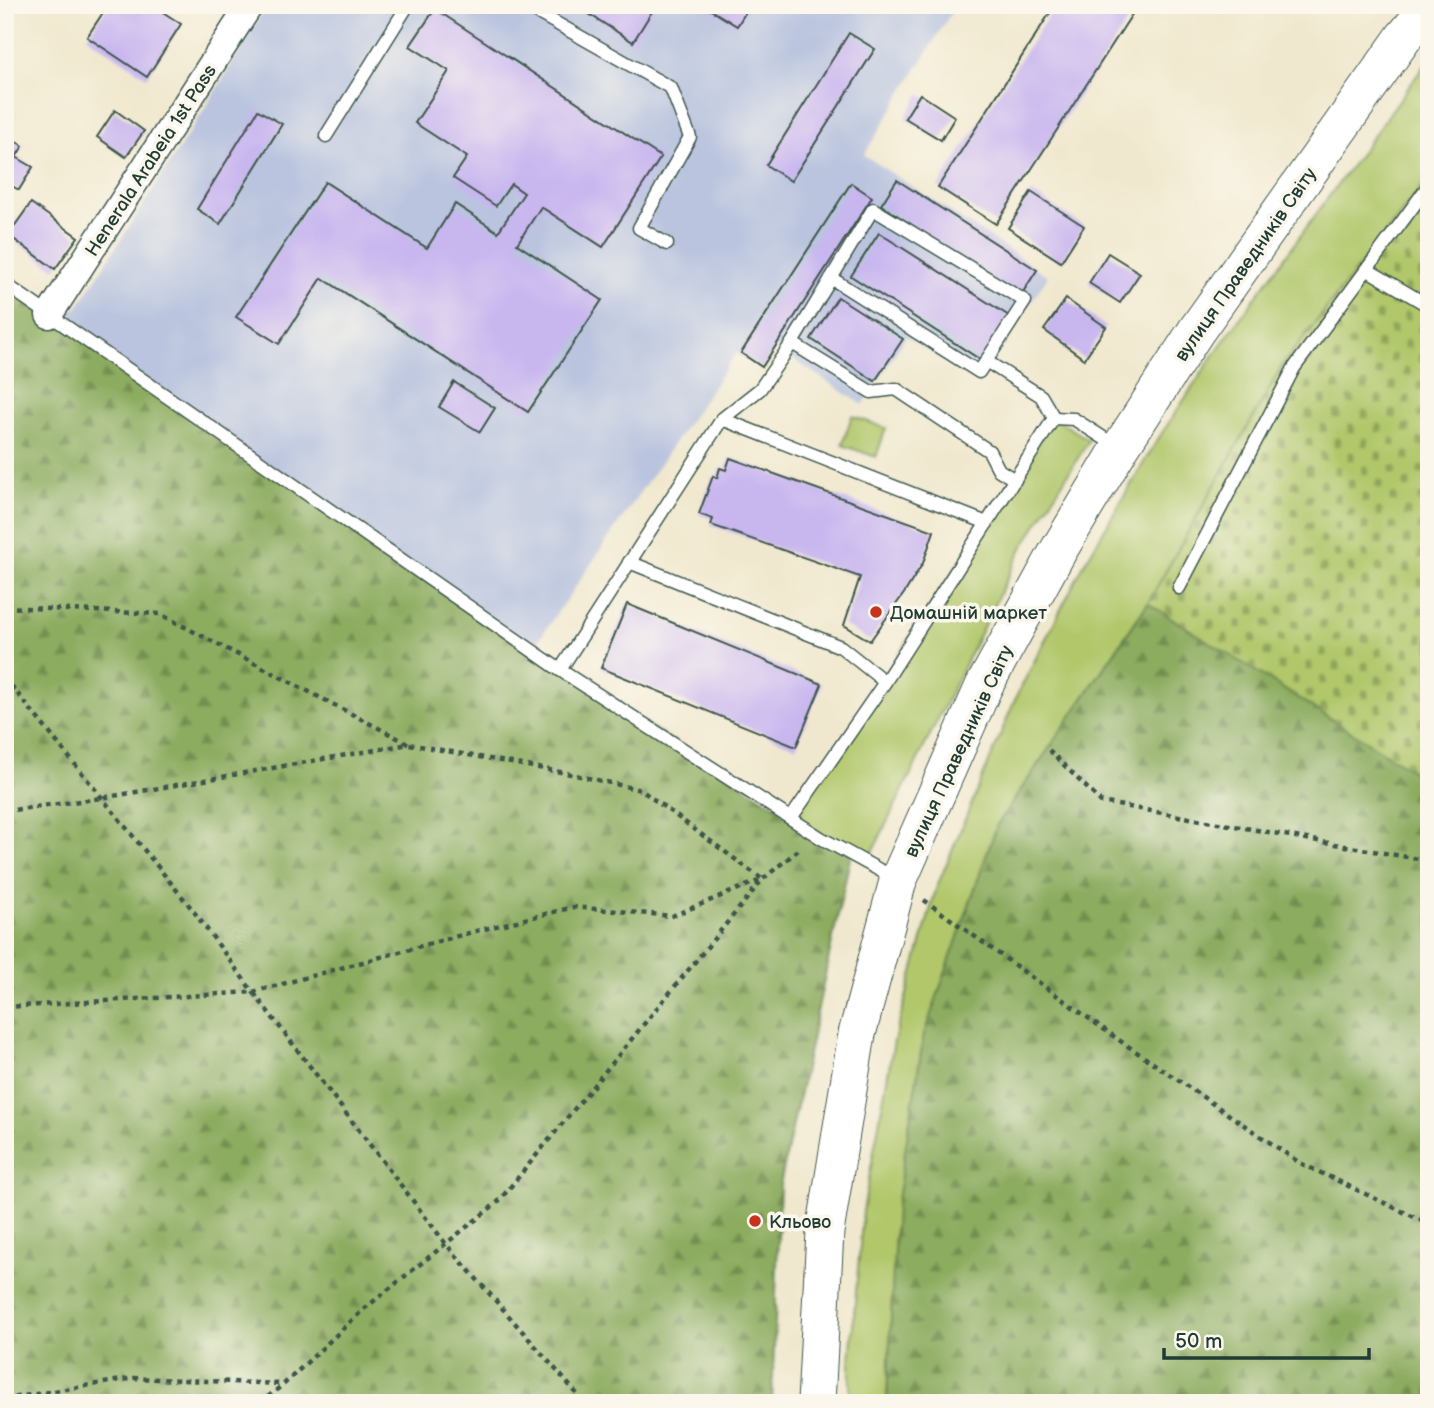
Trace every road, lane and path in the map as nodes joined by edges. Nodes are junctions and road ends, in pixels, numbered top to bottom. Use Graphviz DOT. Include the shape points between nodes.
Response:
graph roads {
  1 [pos="250,5"];
  2 [pos="408,5"];
  3 [pos="524,5"];
  4 [pos="1429,7"];
  5 [pos="326,136"];
  6 [pos="1429,185"];
  7 [pos="667,244"];
  8 [pos="1366,269"];
  9 [pos="831,278"];
  10 [pos="5,284"];
  11 [pos="1429,306"];
  12 [pos="49,315"];
  13 [pos="792,343"];
  14 [pos="986,361"];
  15 [pos="1054,418"];
  16 [pos="722,419"];
  17 [pos="1120,448"];
  18 [pos="1015,480"];
  19 [pos="987,523"];
  20 [pos="629,562"];
  21 [pos="1179,588"];
  22 [pos="5,607"];
  23 [pos="560,670"];
  24 [pos="5,678"];
  25 [pos="885,682"];
  26 [pos="409,744"];
  27 [pos="1049,750"];
  28 [pos="102,798"];
  29 [pos="5,811"];
  30 [pos="791,818"];
  31 [pos="821,838"];
  32 [pos="1429,861"];
  33 [pos="762,879"];
  34 [pos="898,881"];
  35 [pos="253,992"];
  36 [pos="5,1007"];
  37 [pos="1429,1224"];
  38 [pos="446,1244"];
  39 [pos="284,1384"];
  40 [pos="5,1399"];
  41 [pos="260,1403"];
  42 [pos="585,1403"];
  43 [pos="816,1403"];
  1 -- 12 [label="street, Henerala Arabeia 1st Pass"];
  2 -- 5 [label="lane"];
  3 -- 7 [label="lane" via="671,89 690,137 639,228"];
  4 -- 17 [label="main road, вулиця Праведників Світу" via="1196,331"];
  6 -- 8 [label="lane"];
  8 -- 11 [label="lane"];
  8 -- 21 [label="lane" via="1294,368"];
  9 -- 13 [label="lane"];
  9 -- 14 [label="lane" via="979,372"];
  9 -- 14 [label="lane" via="873,209 1025,301"];
  10 -- 12 [label="lane"];
  12 -- 23 [label="lane"];
  13 -- 16 [label="lane" via="760,389"];
  13 -- 18 [label="lane" via="871,392 896,389 989,451 999,470"];
  14 -- 15 [label="lane" via="1041,396"];
  15 -- 17 [label="lane" via="1074,419"];
  15 -- 18 [label="lane"];
  16 -- 19 [label="lane"];
  16 -- 20 [label="lane"];
  17 -- 34 [label="main road, вулиця Праведників Світу" via="984,686"];
  18 -- 19 [label="lane"];
  19 -- 25 [label="lane"];
  20 -- 23 [label="lane"];
  20 -- 25 [label="lane" via="841,647"];
  22 -- 26 [label="path" via="160,614"];
  23 -- 30 [label="lane"];
  24 -- 28 [label="path"];
  25 -- 30 [label="lane"];
  26 -- 28 [label="path"];
  26 -- 33 [label="path" via="641,790"];
  27 -- 32 [label="path" via="1101,802"];
  28 -- 29 [label="path"];
  28 -- 35 [label="path"];
  30 -- 31 [label="lane"];
  31 -- 33 [label="path" via="803,846"];
  31 -- 34 [label="lane"];
  33 -- 35 [label="path" via="672,916 574,907"];
  33 -- 38 [label="path" via="498,1202"];
  34 -- 37 [label="path" via="1300,1163"];
  34 -- 43 [label="main road, вулиця Праведників Світу" via="857,1034 825,1232"];
  35 -- 36 [label="path"];
  35 -- 38 [label="path"];
  38 -- 39 [label="path" via="364,1309"];
  38 -- 42 [label="path"];
  39 -- 40 [label="path" via="134,1378"];
  39 -- 41 [label="path"];
}
